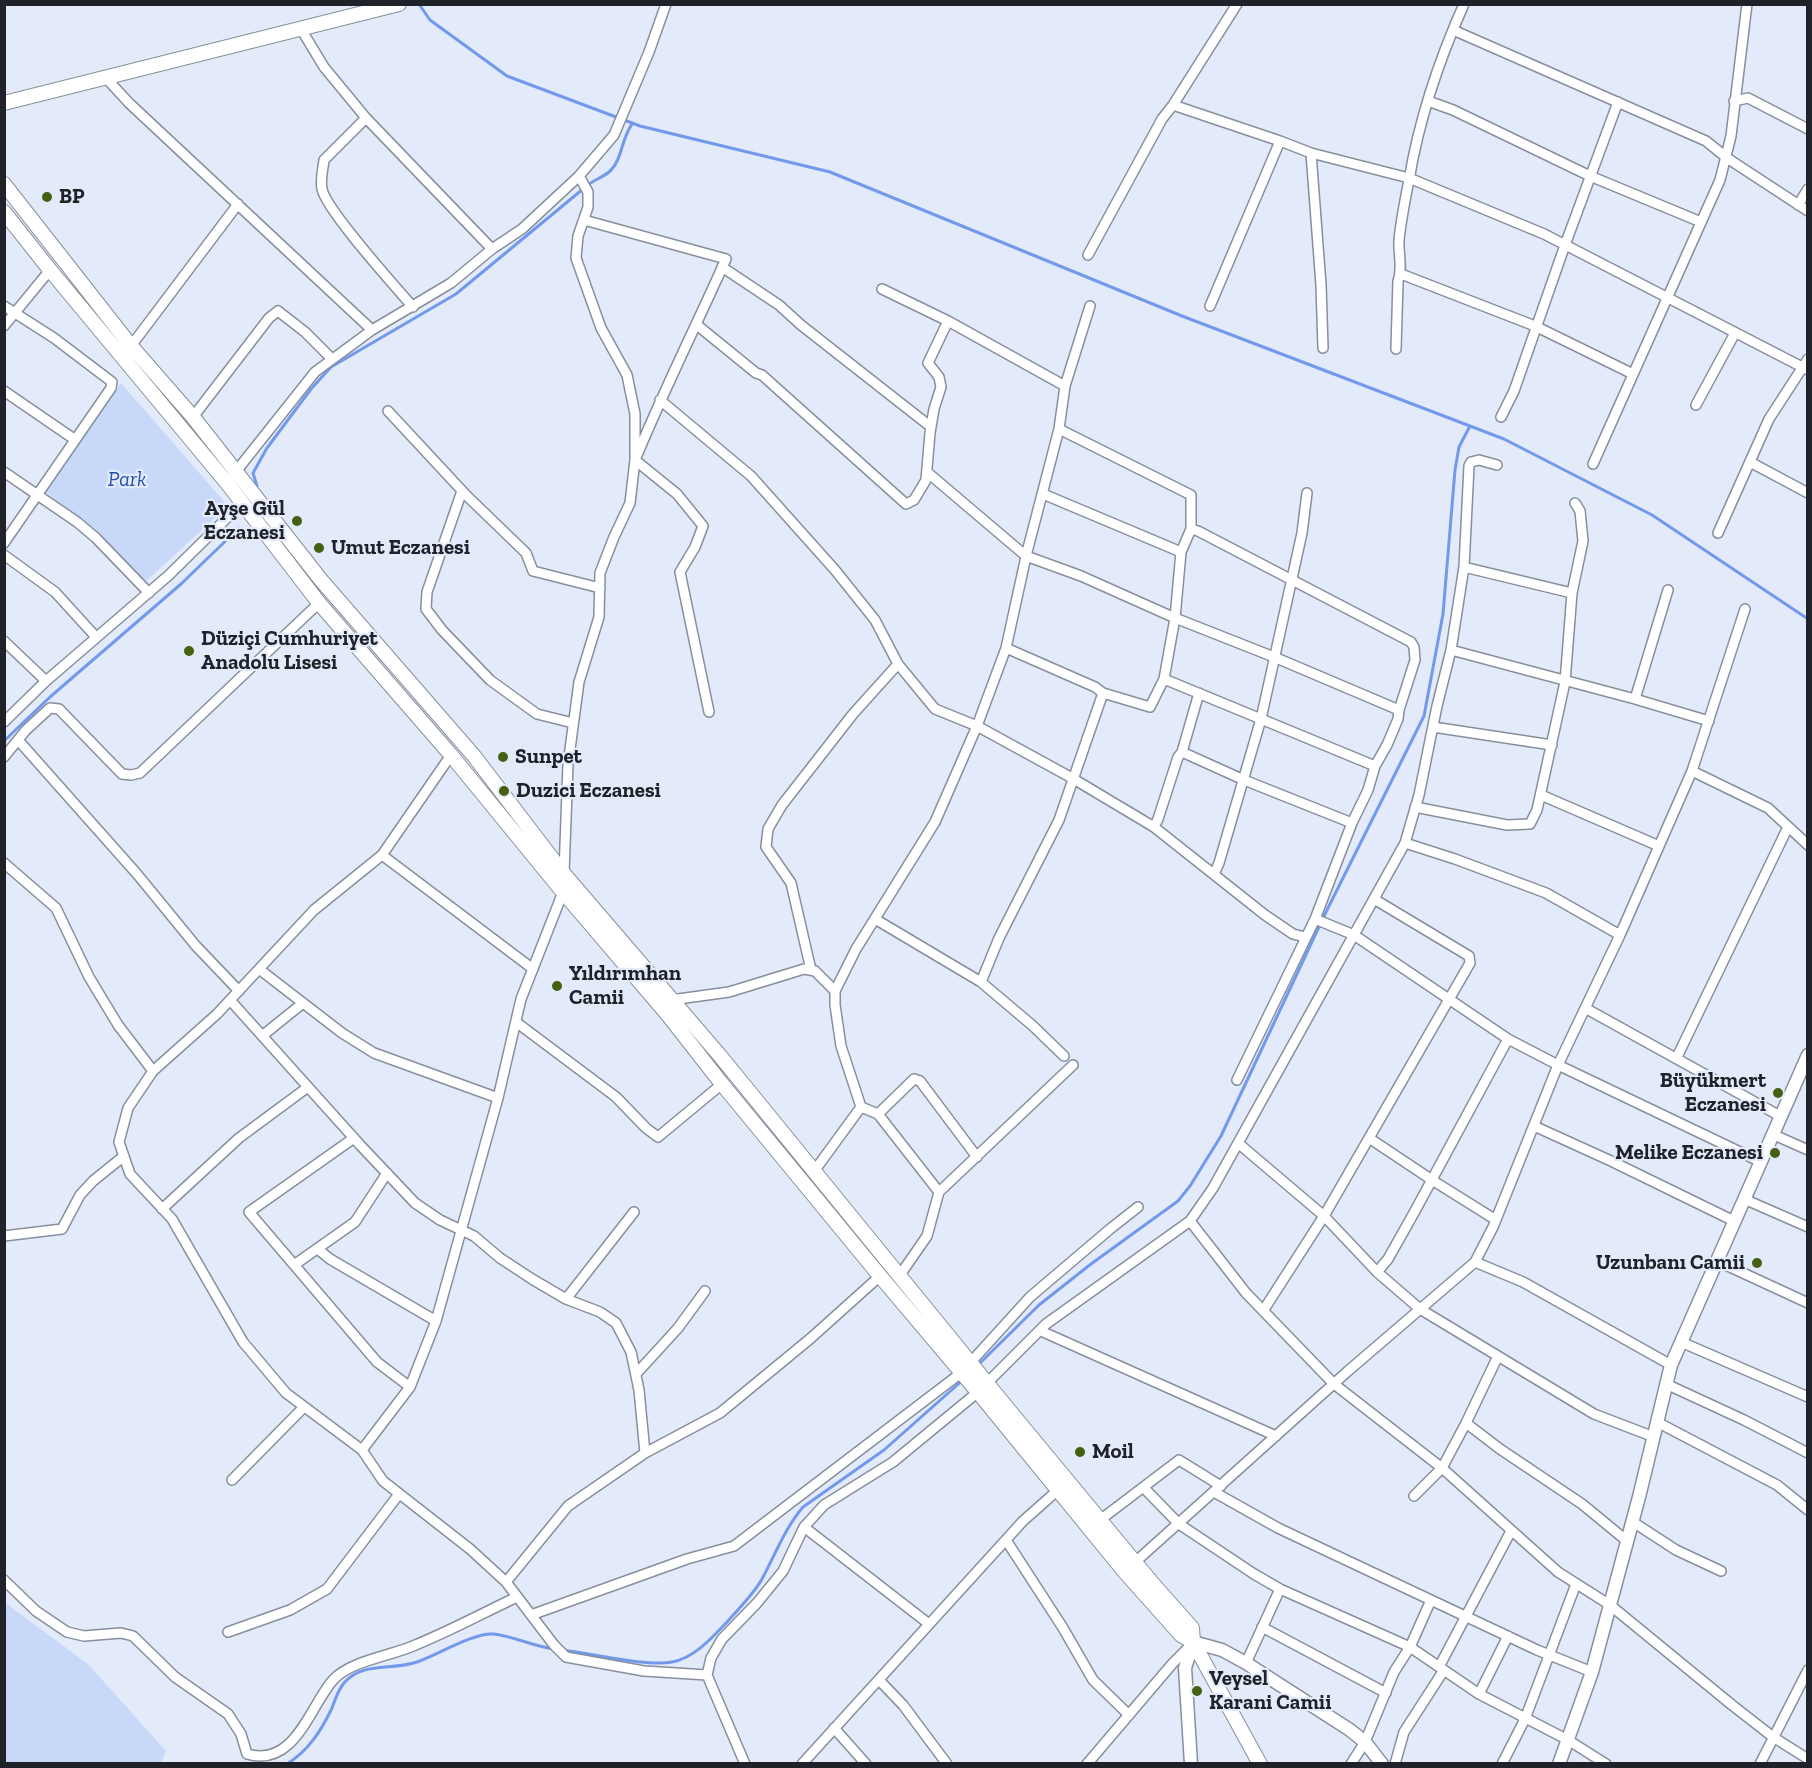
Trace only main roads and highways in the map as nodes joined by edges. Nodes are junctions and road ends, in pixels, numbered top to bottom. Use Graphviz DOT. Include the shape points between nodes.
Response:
graph roads {
  1 [pos="393,6"];
  2 [pos="4,103"];
  3 [pos="4,184"];
  4 [pos="4,212"];
  5 [pos="231,477"];
  6 [pos="973,1376"];
  7 [pos="1130,1567"];
  8 [pos="1260,1764"];
  1 -- 2 [label="main road"];
  3 -- 5 [label="main road" via="131,346 193,417"];
  4 -- 5 [label="main road"];
  5 -- 6 [label="main road" via="474,756 564,874 900,1275"];
  5 -- 6 [label="main road" via="243,502 319,603 668,1015 880,1276"];
  6 -- 7 [label="main road" via="1058,1490"];
  6 -- 7 [label="main road" via="1100,1520"];
  7 -- 8 [label="main road" via="1192,1628 1193,1642"];
}
